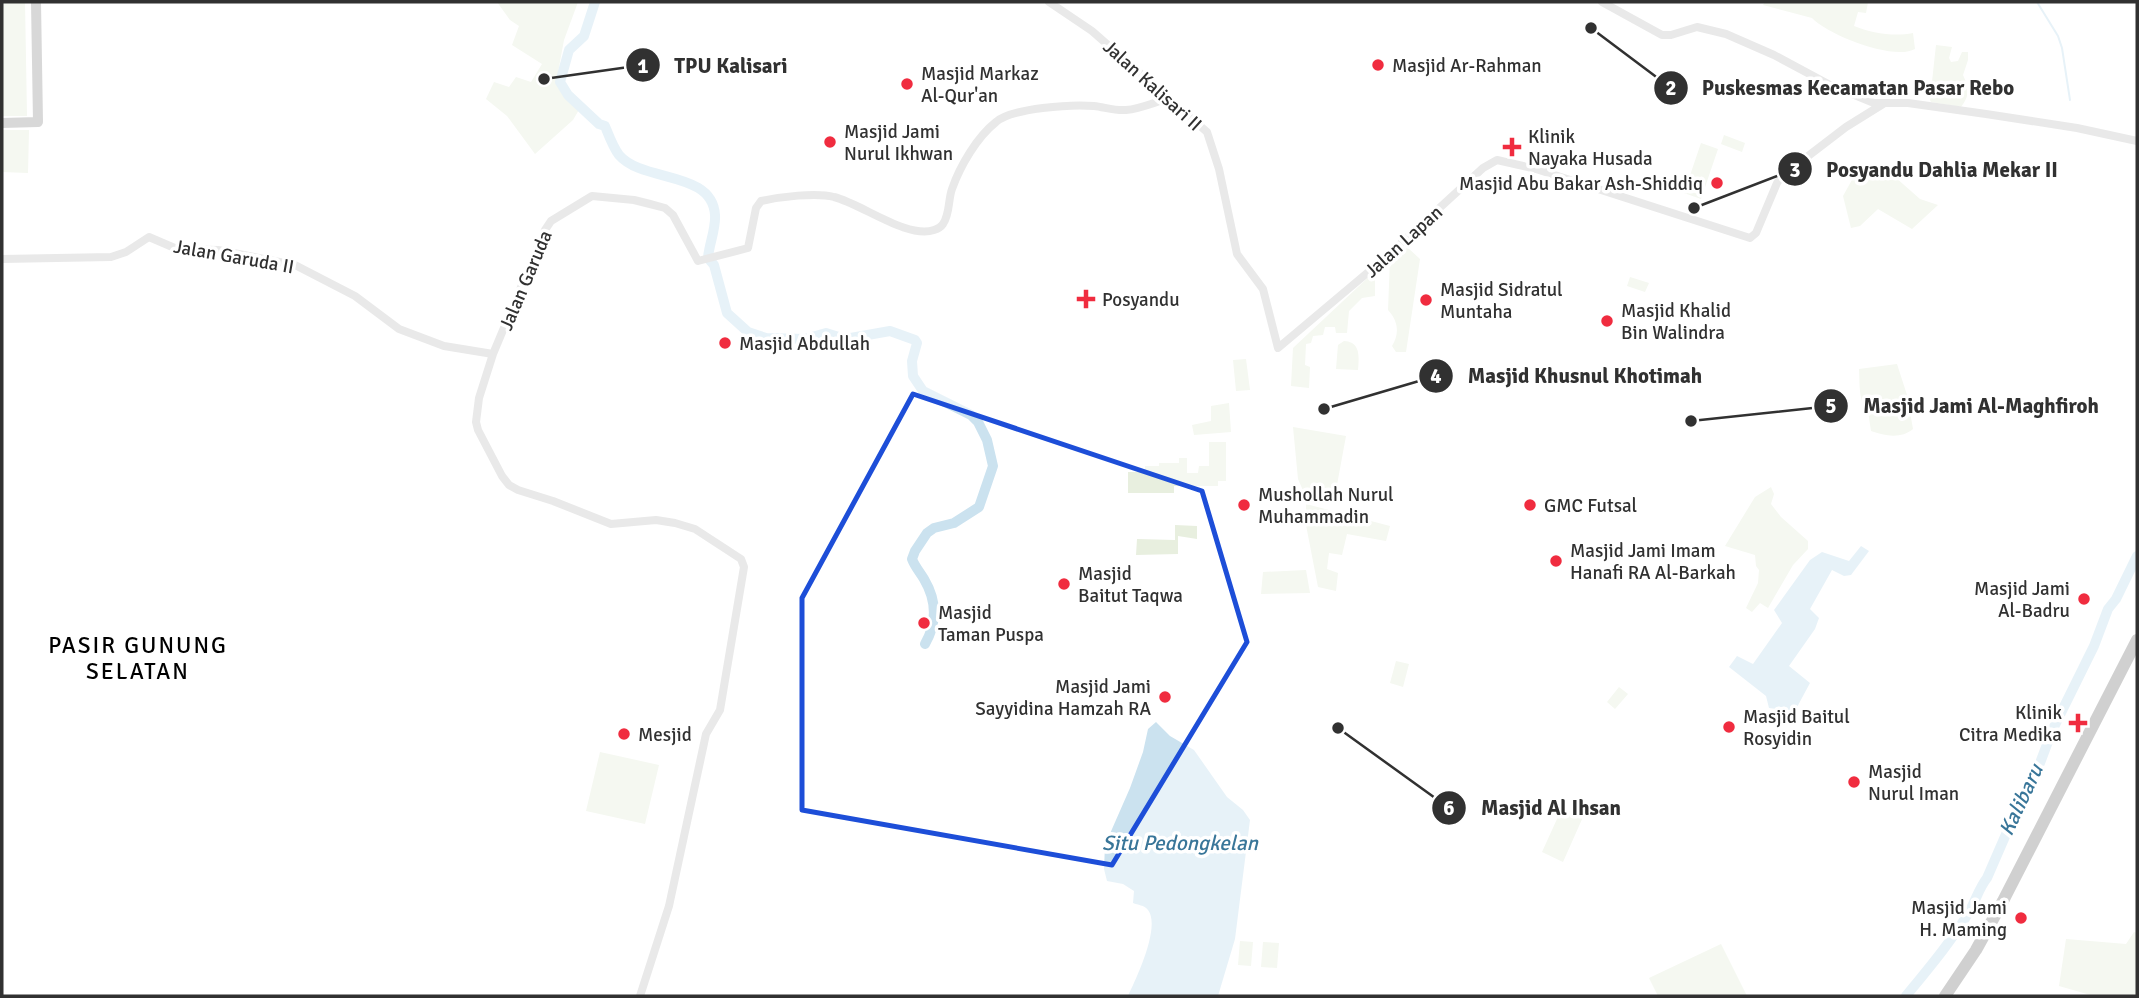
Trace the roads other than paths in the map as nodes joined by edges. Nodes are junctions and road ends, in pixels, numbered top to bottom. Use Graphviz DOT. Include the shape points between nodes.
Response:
graph roads {
  1 [pos="36,2"];
  2 [pos="1049,2"];
  3 [pos="1602,2"];
  4 [pos="1166,99"];
  5 [pos="1883,104"];
  6 [pos="2,123"];
  7 [pos="2137,141"];
  8 [pos="2,259"];
  9 [pos="1278,348"];
  10 [pos="493,354"];
  11 [pos="2137,640"];
  12 [pos="2137,652"];
  13 [pos="640,996"];
  14 [pos="1945,996"];
  15 [pos="1951,996"];
  1 -- 6 [label="main road" via="38,122"];
  2 -- 4 [label="street, Jalan Kalisari II" via="1096,34"];
  3 -- 5 [label="street" via="1662,35 1697,27 1726,34 1868,102"];
  4 -- 9 [label="street, Jalan Kalisari II" via="1207,132 1237,254 1263,289"];
  4 -- 10 [label="street, Jalan Garuda" via="1129,110 1083,105 1046,108 995,123 960,172 942,226 933,230 909,229 852,203 818,195 758,202 749,247 704,259 670,211 634,200 589,197 548,225"];
  5 -- 7 [label="street" via="1908,103 2075,127"];
  5 -- 9 [label="street, Jalan Lapan" via="1780,179 1750,238 1536,169 1493,162"];
  8 -- 10 [label="street, Jalan Garuda II" via="111,257 149,237 177,249 266,258 314,274 355,296 399,329 444,346"];
  10 -- 13 [label="street" via="476,422 509,485 611,524 666,520 689,527 744,564 720,710 706,734 670,906"];
  11 -- 14 [label="highway" via="2003,901"];
  12 -- 15 [label="highway" via="1981,953"];
}
